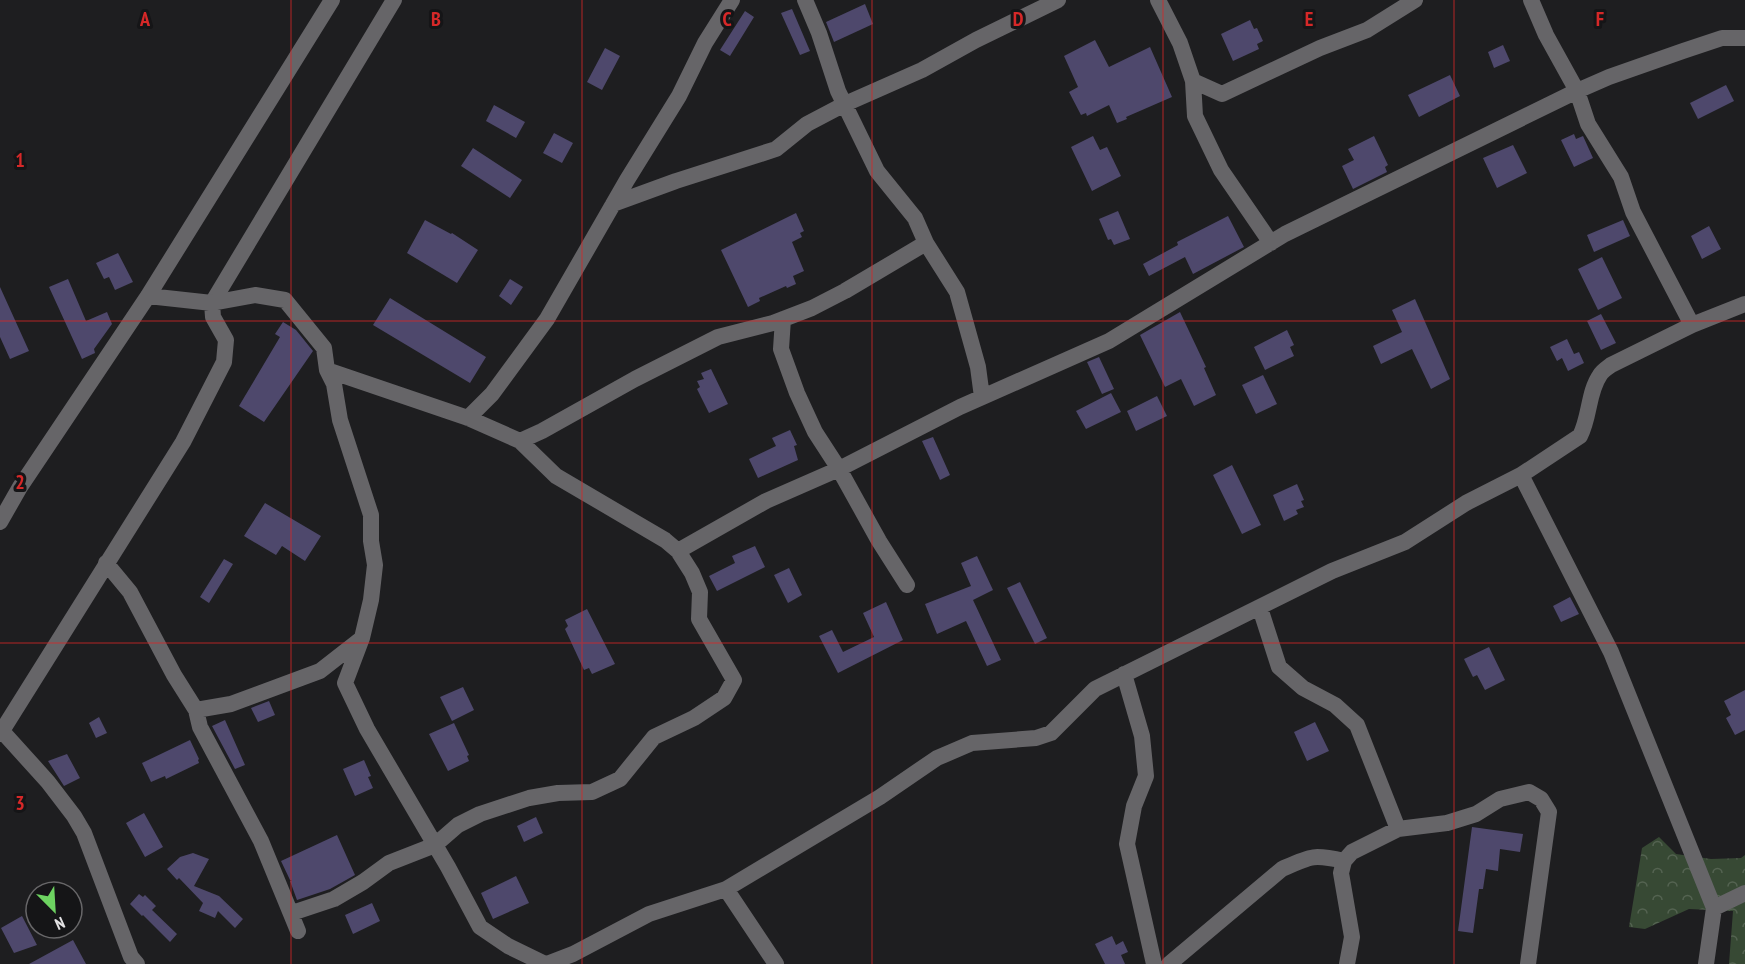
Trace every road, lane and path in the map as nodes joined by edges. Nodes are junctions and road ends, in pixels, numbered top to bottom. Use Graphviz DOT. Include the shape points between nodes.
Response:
graph roads {
  1 [pos="332,0"];
  2 [pos="394,0"];
  3 [pos="732,0"];
  4 [pos="805,0"];
  5 [pos="1058,0"];
  6 [pos="1158,0"];
  7 [pos="1415,0"];
  8 [pos="1531,0"];
  9 [pos="1745,38"];
  10 [pos="1193,81"];
  11 [pos="1576,91"];
  12 [pos="845,105"];
  13 [pos="613,204"];
  14 [pos="926,243"];
  15 [pos="1271,243"];
  16 [pos="148,296"];
  17 [pos="212,303"];
  18 [pos="1745,304"];
  19 [pos="783,319"];
  20 [pos="1692,325"];
  21 [pos="327,370"];
  22 [pos="982,397"];
  23 [pos="468,418"];
  24 [pos="520,441"];
  25 [pos="839,469"];
  26 [pos="1521,475"];
  27 [pos="0,522"];
  28 [pos="678,551"];
  29 [pos="106,563"];
  30 [pos="907,585"];
  31 [pos="1260,608"];
  32 [pos="362,638"];
  33 [pos="1124,674"];
  34 [pos="196,710"];
  35 [pos="1,732"];
  36 [pos="1398,829"];
  37 [pos="435,846"];
  38 [pos="1344,861"];
  39 [pos="726,889"];
  40 [pos="1745,893"];
  41 [pos="1714,908"];
  42 [pos="292,913"];
  43 [pos="298,931"];
  44 [pos="574,959"];
  45 [pos="137,964"];
  46 [pos="546,964"];
  47 [pos="776,964"];
  48 [pos="1154,964"];
  49 [pos="1169,964"];
  50 [pos="1347,964"];
  51 [pos="1528,964"];
  52 [pos="1707,964"];
  1 -- 16 [label="street"];
  2 -- 17 [label="street"];
  3 -- 13 [label="street"];
  4 -- 12 [label="street"];
  5 -- 12 [label="street"];
  6 -- 10 [label="street"];
  7 -- 10 [label="street" via="1367,30 1222,94"];
  8 -- 11 [label="street"];
  9 -- 11 [label="street" via="1722,38"];
  10 -- 15 [label="street" via="1195,116 1221,170"];
  11 -- 15 [label="street"];
  11 -- 20 [label="street" via="1588,124 1621,177 1633,212"];
  12 -- 13 [label="street" via="807,124 776,149"];
  12 -- 14 [label="street" via="877,171 915,218"];
  13 -- 23 [label="street" via="547,319 492,394"];
  14 -- 19 [label="street" via="844,291"];
  14 -- 22 [label="street" via="957,292 978,367"];
  15 -- 22 [label="street" via="1108,341"];
  16 -- 17 [label="street"];
  16 -- 27 [label="street"];
  17 -- 21 [label="street" via="255,295 285,300 324,348"];
  17 -- 29 [label="street" via="213,316 226,340 224,362 183,442"];
  18 -- 20 [label="street"];
  19 -- 24 [label="street" via="718,337"];
  19 -- 25 [label="street" via="781,349 797,393 815,432"];
  20 -- 26 [label="street" via="1611,365 1600,375 1580,436"];
  21 -- 23 [label="street"];
  21 -- 32 [label="street" via="371,515 375,565"];
  22 -- 25 [label="street"];
  23 -- 24 [label="street"];
  24 -- 28 [label="street" via="556,476"];
  25 -- 28 [label="street" via="766,501"];
  25 -- 30 [label="street"];
  26 -- 31 [label="street" via="1466,503 1405,542 1332,571"];
  26 -- 41 [label="street" via="1611,652"];
  28 -- 37 [label="street" via="700,592 699,619 734,680 724,698 654,737 620,779 592,792 529,798 480,814 458,825"];
  29 -- 34 [label="street" via="130,592"];
  29 -- 35 [label="street"];
  31 -- 33 [label="street"];
  31 -- 36 [label="street" via="1279,667 1357,725"];
  32 -- 34 [label="street" via="320,671 231,704"];
  32 -- 37 [label="street" via="345,683"];
  33 -- 39 [label="street" via="1095,689 1051,733 1036,738 972,743 937,758 880,797"];
  33 -- 48 [label="street" via="1142,736 1146,776 1134,806 1127,844"];
  34 -- 42 [label="street" via="200,727 261,842"];
  35 -- 45 [label="street" via="74,816 84,833"];
  36 -- 38 [label="street" via="1352,852"];
  36 -- 51 [label="street" via="1447,823 1476,814 1500,799 1529,792 1540,799 1549,812"];
  37 -- 42 [label="street" via="389,863 334,899"];
  37 -- 46 [label="street" via="480,927"];
  38 -- 49 [label="street" via="1318,855 1282,869"];
  38 -- 50 [label="street" via="1341,873 1352,937"];
  39 -- 44 [label="street" via="642,917"];
  39 -- 47 [label="street"];
  40 -- 41 [label="street"];
  41 -- 52 [label="street"];
  42 -- 43 [label="street"];
  44 -- 46 [label="street"];
}
